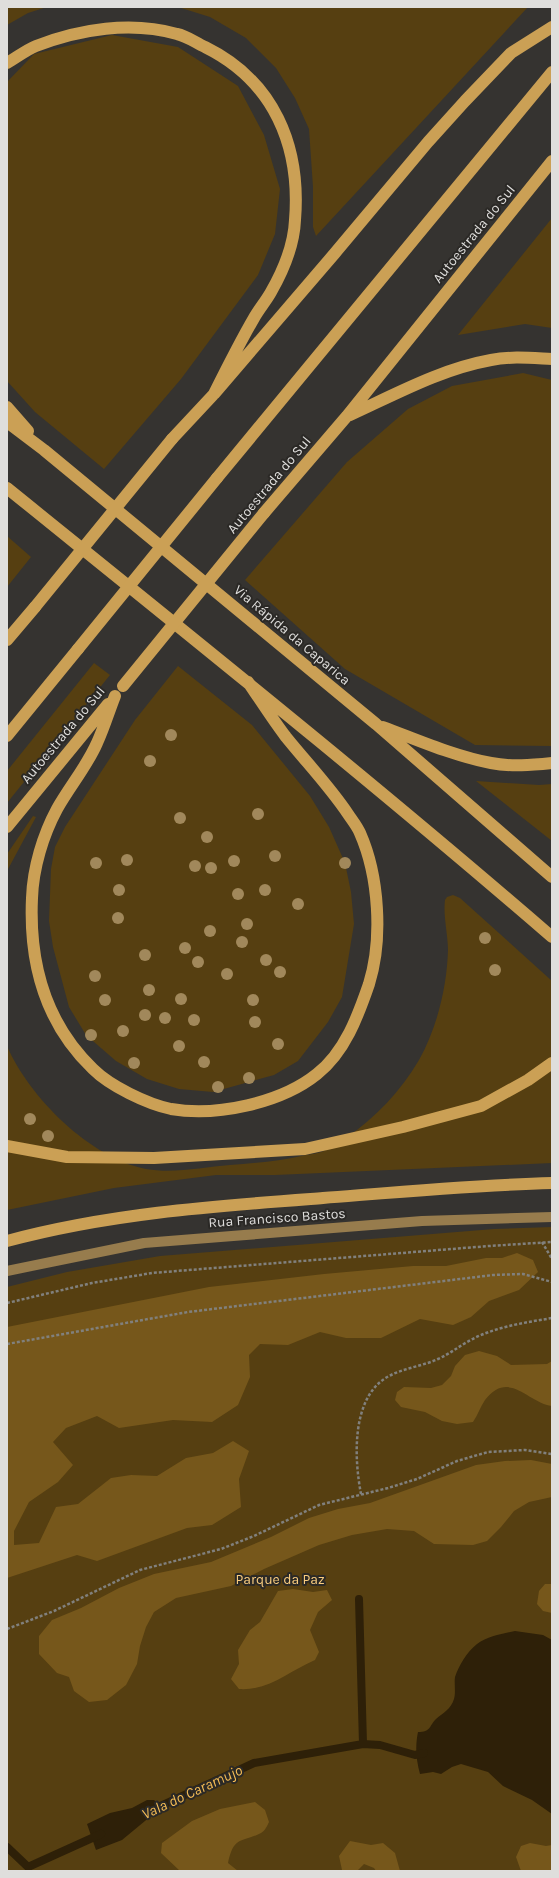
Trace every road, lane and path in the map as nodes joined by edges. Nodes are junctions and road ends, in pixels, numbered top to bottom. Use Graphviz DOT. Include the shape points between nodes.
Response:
graph roads {
  1 [pos="552,27"];
  2 [pos="7,63"];
  3 [pos="552,72"];
  4 [pos="552,161"];
  5 [pos="552,359"];
  6 [pos="214,394"];
  7 [pos="7,407"];
  8 [pos="347,416"];
  9 [pos="7,422"];
  10 [pos="44,450"];
  11 [pos="7,488"];
  12 [pos="7,640"];
  13 [pos="248,682"];
  14 [pos="115,696"];
  15 [pos="376,724"];
  16 [pos="7,736"];
  17 [pos="552,763"];
  18 [pos="7,827"];
  19 [pos="552,877"];
  20 [pos="552,937"];
  21 [pos="552,1063"];
  22 [pos="7,1146"];
  23 [pos="552,1183"];
  24 [pos="552,1217"];
  25 [pos="7,1241"];
  26 [pos="542,1242"];
  27 [pos="552,1242"];
  28 [pos="552,1259"];
  29 [pos="7,1271"];
  30 [pos="552,1282"];
  31 [pos="7,1303"];
  32 [pos="552,1318"];
  33 [pos="7,1344"];
  34 [pos="552,1454"];
  35 [pos="361,1494"];
  36 [pos="7,1630"];
  1 -- 6 [label="highway" via="511,53 465,101"];
  2 -- 6 [label="highway" via="35,47 71,34 109,28 135,28 178,34 218,54 250,78 275,110 290,146 296,183 294,228 288,255 271,291 254,317"];
  3 -- 16 [label="highway, bridge"];
  4 -- 8 [label="highway, Autoestrada do Sul"];
  5 -- 8 [label="highway" via="521,357 467,366 441,374"];
  6 -- 12 [label="highway, bridge" via="172,440"];
  7 -- 10 [label="highway"];
  8 -- 14 [label="highway, Autoestrada do Sul, bridge" via="264,513"];
  9 -- 10 [label="highway, Via Rápida da Caparica"];
  10 -- 15 [label="highway, Via Rápida da Caparica"];
  11 -- 13 [label="highway"];
  13 -- 14 [label="highway" via="284,735 339,801 359,831 371,864 378,916 378,943 362,1005 350,1031 318,1074 270,1098 226,1109 170,1109 118,1087 94,1070 78,1052 62,1031 41,987 33,939 32,897 42,844 56,810 97,744"];
  13 -- 20 [label="highway" via="449,847"];
  14 -- 18 [label="highway, Autoestrada do Sul"];
  15 -- 17 [label="highway" via="461,755 492,763"];
  15 -- 19 [label="highway, Via Rápida da Caparica"];
  21 -- 22 [label="highway" via="528,1080 481,1106 305,1149 154,1158 66,1157"];
  23 -- 25 [label="highway" via="482,1186 163,1211 99,1220"];
  24 -- 29 [label="street, Rua Francisco Bastos" via="422,1221 144,1243"];
  26 -- 27 [label="path"];
  26 -- 28 [label="path"];
  26 -- 31 [label="path" via="152,1273 92,1283"];
  30 -- 33 [label="path" via="523,1274 485,1276 188,1312"];
  32 -- 35 [label="path" via="507,1326 467,1342 450,1354 430,1363 400,1372 382,1381 369,1397 359,1424 357,1472"];
  34 -- 35 [label="path" via="525,1450 488,1452 457,1461 395,1486"];
  35 -- 36 [label="path" via="319,1505 221,1549 140,1570"];
}
